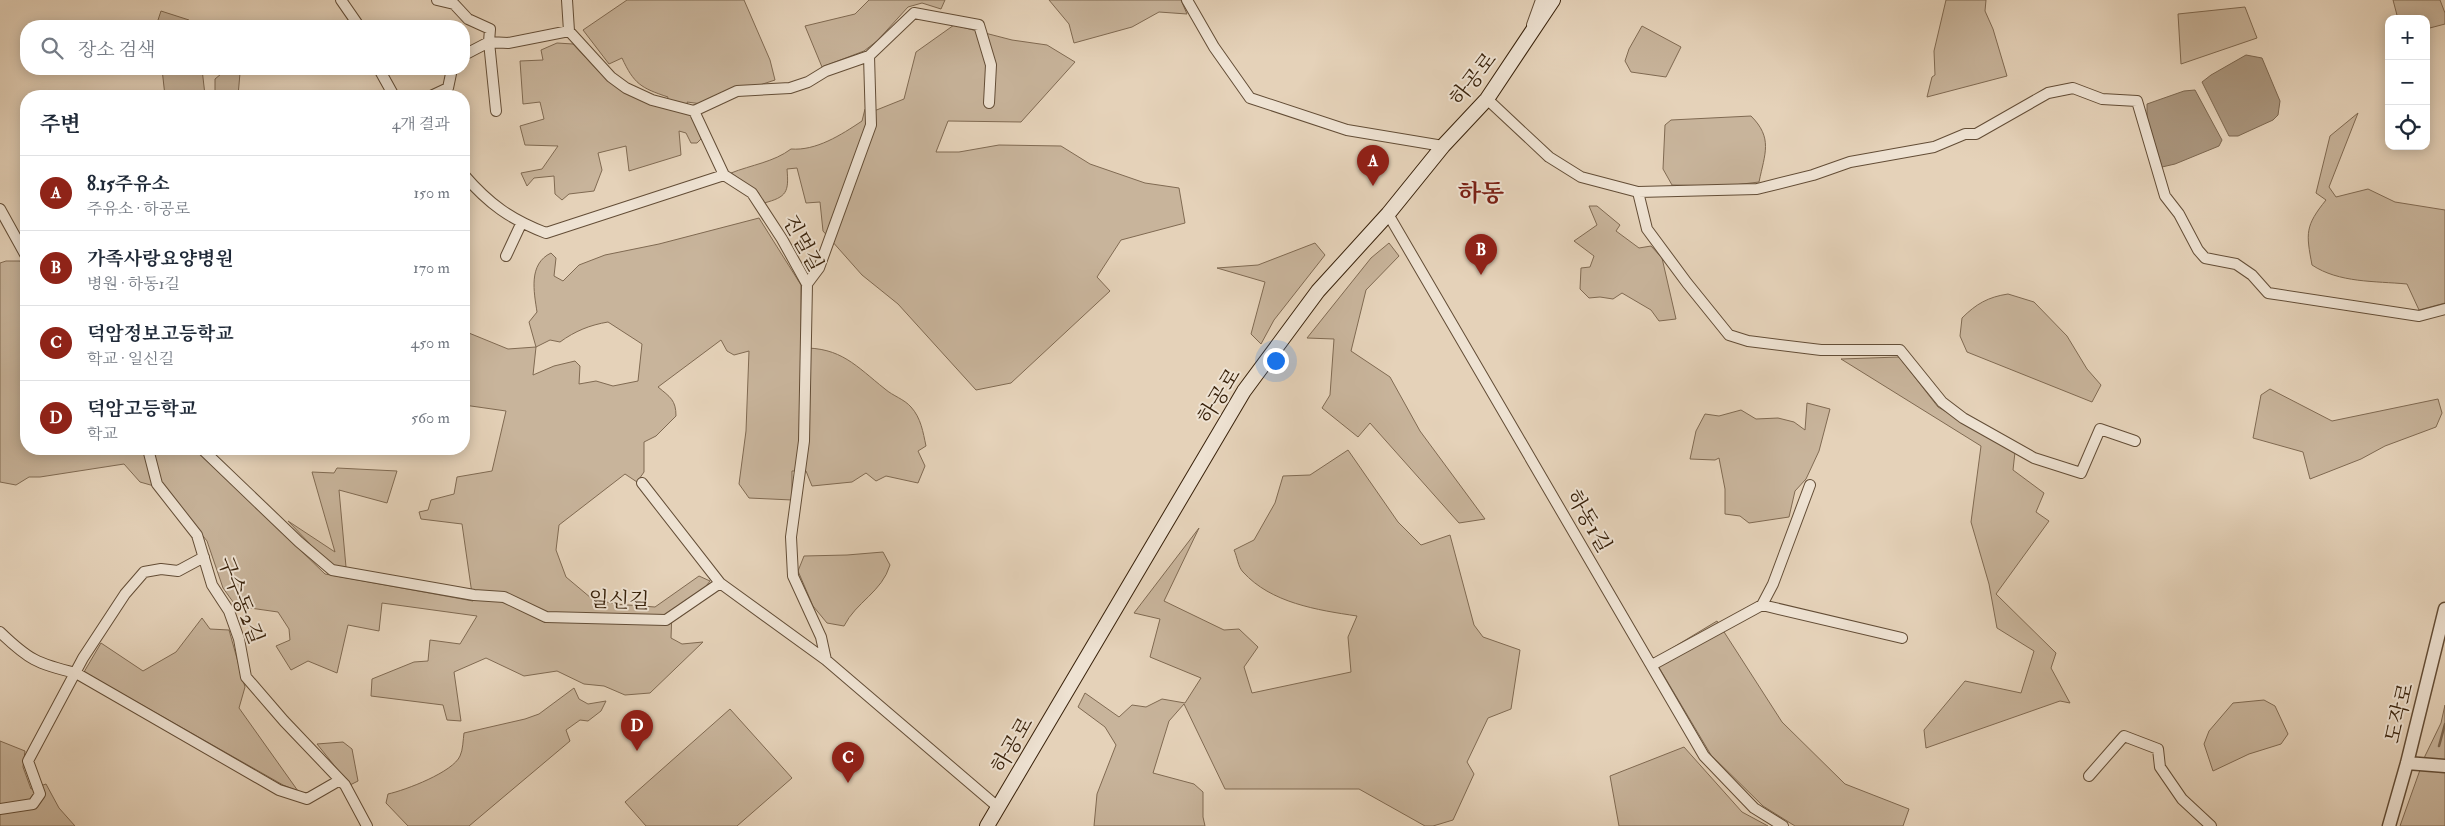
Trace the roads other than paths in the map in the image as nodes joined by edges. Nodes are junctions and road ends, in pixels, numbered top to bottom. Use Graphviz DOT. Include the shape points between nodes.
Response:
graph roads {
  1 [pos="342,0"];
  2 [pos="437,0"];
  3 [pos="567,0"];
  4 [pos="1186,0"];
  5 [pos="1541,0"];
  6 [pos="1553,0"];
  7 [pos="464,15"];
  8 [pos="354,20"];
  9 [pos="464,20"];
  10 [pos="569,31"];
  11 [pos="489,42"];
  12 [pos="1524,44"];
  13 [pos="470,52"];
  14 [pos="868,56"];
  15 [pos="382,75"];
  16 [pos="451,75"];
  17 [pos="391,90"];
  18 [pos="444,90"];
  19 [pos="1487,99"];
  20 [pos="989,103"];
  21 [pos="496,111"];
  22 [pos="694,111"];
  23 [pos="1443,146"];
  24 [pos="724,175"];
  25 [pos="470,182"];
  26 [pos="1638,192"];
  27 [pos="0,209"];
  28 [pos="1388,214"];
  29 [pos="3,220"];
  30 [pos="522,224"];
  31 [pos="20,247"];
  32 [pos="506,256"];
  33 [pos="807,284"];
  34 [pos="2445,309"];
  35 [pos="2135,441"];
  36 [pos="149,455"];
  37 [pos="208,455"];
  38 [pos="642,483"];
  39 [pos="1810,485"];
  40 [pos="204,558"];
  41 [pos="720,583"];
  42 [pos="1762,605"];
  43 [pos="2445,609"];
  44 [pos="0,632"];
  45 [pos="1902,638"];
  46 [pos="826,660"];
  47 [pos="1652,665"];
  48 [pos="76,672"];
  49 [pos="2408,763"];
  50 [pos="2445,766"];
  51 [pos="2089,776"];
  52 [pos="340,780"];
  53 [pos="999,808"];
  54 [pos="0,809"];
  55 [pos="367,826"];
  56 [pos="988,826"];
  57 [pos="1783,826"];
  58 [pos="2211,826"];
  59 [pos="2389,826"];
  1 -- 8 [label="street"];
  2 -- 7 [label="street" via="454,4"];
  3 -- 10 [label="street"];
  4 -- 23 [label="street" via="1250,98 1347,130"];
  5 -- 12 [label="street"];
  6 -- 12 [label="main road, 하공로"];
  7 -- 9 [label="street"];
  7 -- 11 [label="street" via="490,29"];
  10 -- 11 [label="street" via="508,42"];
  10 -- 22 [label="street" via="611,78 626,88 652,100"];
  11 -- 13 [label="street"];
  11 -- 21 [label="street"];
  12 -- 19 [label="main road, 하공로"];
  14 -- 20 [label="street" via="914,13 979,25 991,65"];
  14 -- 22 [label="street" via="790,88 737,91"];
  14 -- 33 [label="street" via="871,125 819,268"];
  15 -- 17 [label="street"];
  16 -- 18 [label="street" via="448,88"];
  19 -- 23 [label="main road, 하공로"];
  19 -- 26 [label="street" via="1548,158 1581,177"];
  22 -- 24 [label="street"];
  23 -- 28 [label="main road, 하공로"];
  24 -- 30 [label="street" via="546,233"];
  24 -- 33 [label="street, 진멀길" via="752,193"];
  25 -- 30 [label="street" via="484,199"];
  26 -- 34 [label="street" via="1757,189 1850,162 1934,147 1965,134 1976,134 2048,93 2073,88 2102,99 2137,101 2165,196 2205,258 2236,264 2252,275 2268,293 2419,316"];
  26 -- 35 [label="street" via="1647,229 1729,335 1748,342 1821,350 1900,350 1942,402 1962,418 2034,458 2081,473 2100,429"];
  27 -- 29 [label="street"];
  28 -- 47 [label="street, 하동1길"];
  28 -- 53 [label="main road, 하공로" via="1318,291 1244,391"];
  29 -- 31 [label="street"];
  30 -- 32 [label="street"];
  33 -- 46 [label="street, 진멀길" via="804,441 791,537 793,576 821,636"];
  36 -- 40 [label="street, 구수동2길" via="156,484 197,534"];
  37 -- 41 [label="street, 일신길" via="332,570 474,595 504,597 546,617 666,620"];
  38 -- 41 [label="street"];
  39 -- 42 [label="street"];
  40 -- 48 [label="street" via="178,571 144,572 125,594"];
  40 -- 52 [label="street, 구수동2길" via="212,585 229,611 239,639 246,677"];
  41 -- 46 [label="street"];
  42 -- 45 [label="street"];
  42 -- 47 [label="street"];
  43 -- 49 [label="street, 도작로"];
  44 -- 48 [label="street" via="23,654 42,665"];
  46 -- 53 [label="street"];
  47 -- 57 [label="street, 하동1길" via="1704,756 1754,808"];
  48 -- 52 [label="street" via="280,790 307,798"];
  48 -- 54 [label="street" via="28,761 40,794 33,804"];
  49 -- 50 [label="street"];
  49 -- 59 [label="street, 도작로"];
  51 -- 58 [label="street" via="2124,736 2158,749 2160,766 2182,799"];
  52 -- 55 [label="street, 구수동2길"];
  53 -- 56 [label="main road, 하공로"];
}
